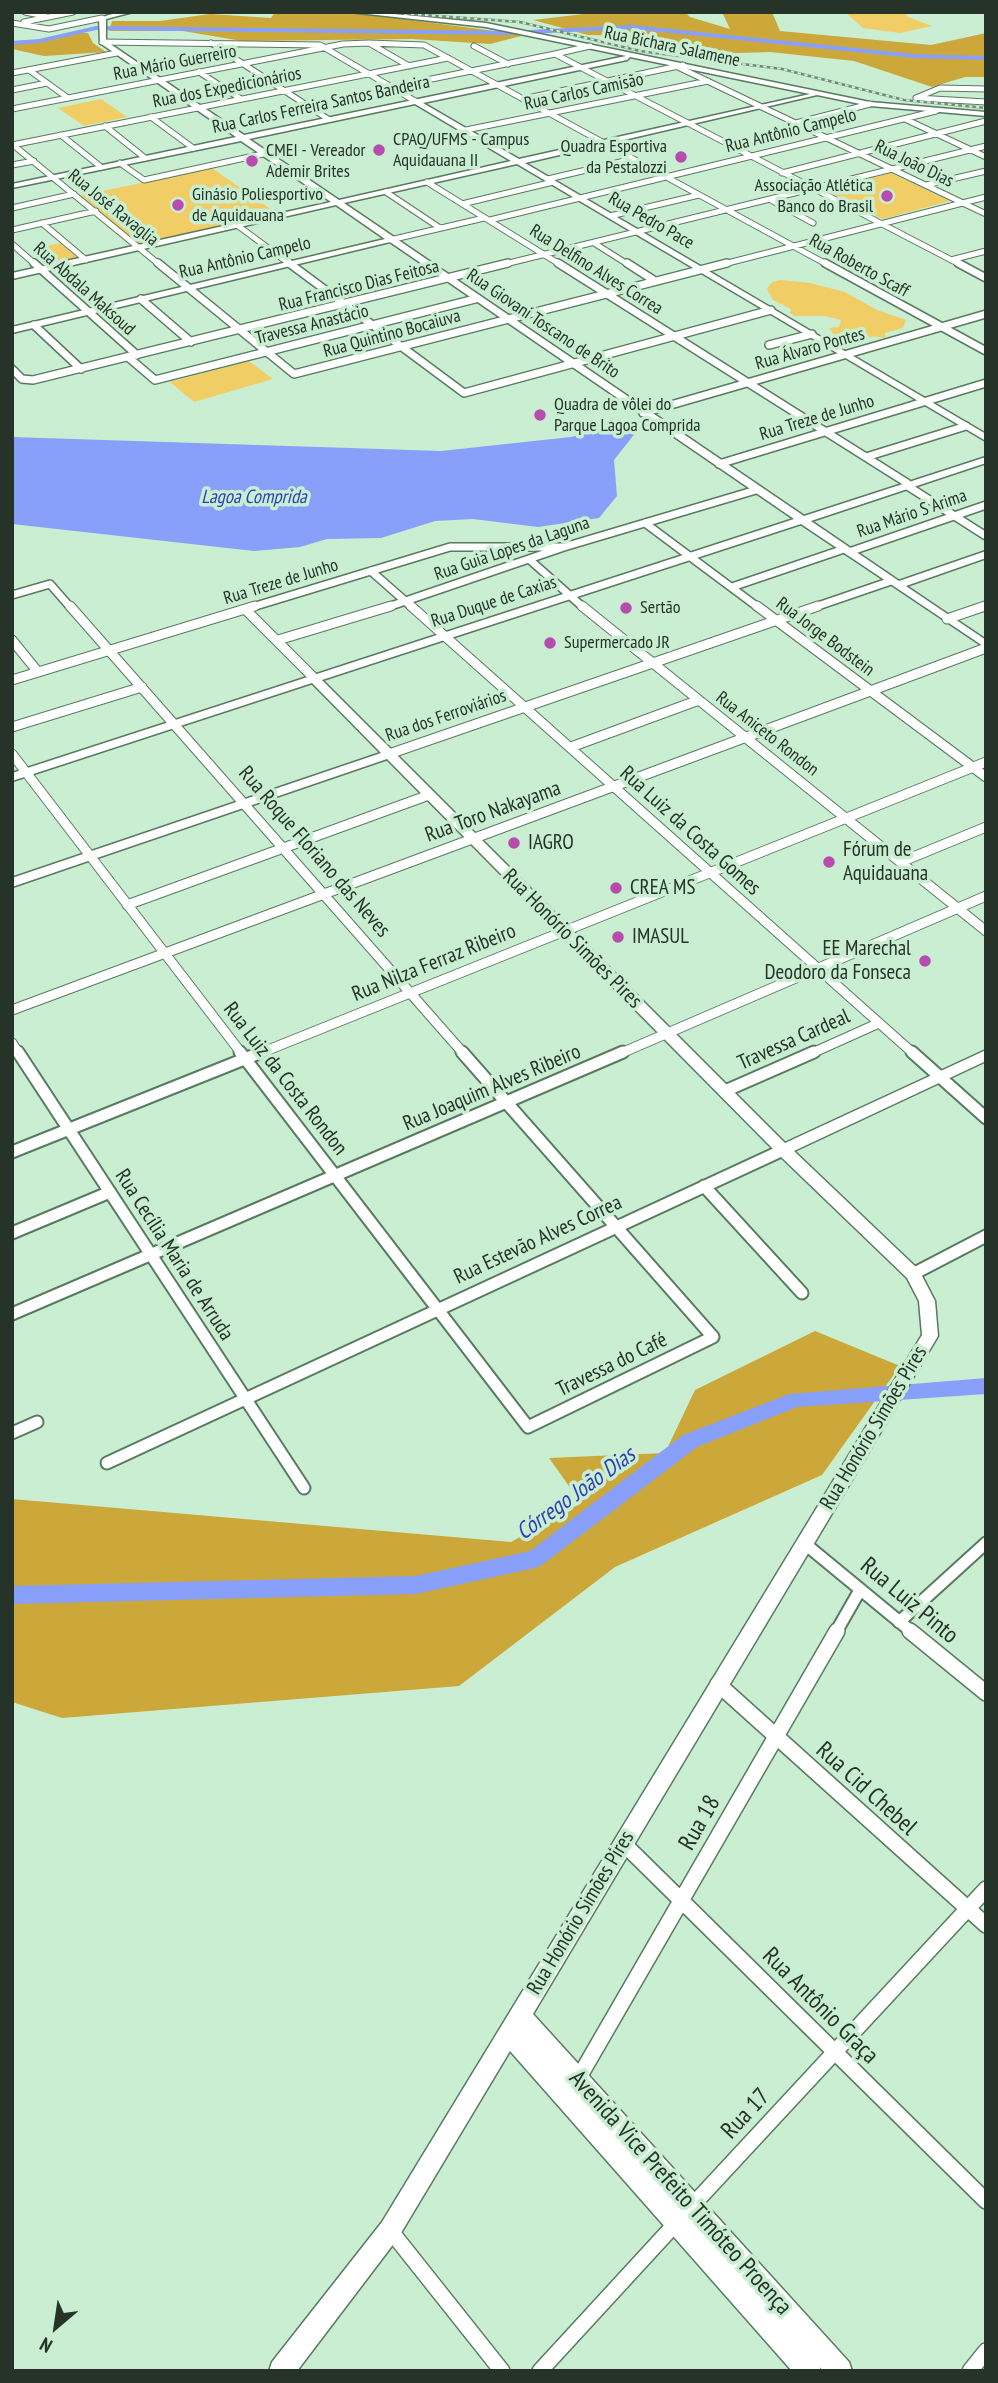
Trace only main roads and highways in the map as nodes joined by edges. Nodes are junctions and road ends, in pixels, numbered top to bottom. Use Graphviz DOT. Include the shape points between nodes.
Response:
graph roads {
  1 [pos="130,12"];
  2 [pos="352,12"];
  3 [pos="635,56"];
  4 [pos="814,94"];
  5 [pos="415,101"];
  6 [pos="986,114"];
  7 [pos="239,138"];
  8 [pos="518,162"];
  9 [pos="12,186"];
  10 [pos="335,203"];
  11 [pos="390,240"];
  12 [pos="12,276"];
  13 [pos="12,330"];
  14 [pos="930,400"];
  15 [pos="986,429"];
  16 [pos="986,438"];
  17 [pos="986,460"];
  18 [pos="801,520"];
  19 [pos="986,554"];
  20 [pos="894,583"];
  21 [pos="986,647"];
  22 [pos="314,678"];
  23 [pos="389,754"];
  24 [pos="12,777"];
  25 [pos="12,883"];
  26 [pos="986,1055"];
  27 [pos="783,1150"];
  28 [pos="515,2024"];
  29 [pos="685,2214"];
  30 [pos="281,2371"];
  31 [pos="809,2371"];
  32 [pos="840,2371"];
  1 -- 7 [label="main road, Rua Giovani Toscano de Brito" via="103,21 102,38"];
  2 -- 3 [label="main road, Rua Bichara Salamene" via="467,22"];
  3 -- 4 [label="main road, Rua Bichara Salamene"];
  3 -- 5 [label="main road, Rua Carlos Ferreira Santos Bandeira"];
  4 -- 6 [label="main road, Rua Bichara Salamene"];
  4 -- 8 [label="main road"];
  5 -- 7 [label="main road, Rua Carlos Ferreira Santos Bandeira"];
  5 -- 8 [label="main road, Rua Pedro Pace"];
  7 -- 9 [label="main road, Rua Carlos Ferreira Santos Bandeira"];
  7 -- 10 [label="main road, Rua Giovani Toscano de Brito"];
  8 -- 10 [label="main road"];
  8 -- 14 [label="main road, Rua Pedro Pace"];
  10 -- 11 [label="main road, Rua Giovani Toscano de Brito"];
  10 -- 12 [label="main road"];
  11 -- 13 [label="main road, Rua Antônio Campelo"];
  11 -- 18 [label="main road, Rua Giovani Toscano de Brito"];
  14 -- 15 [label="main road"];
  14 -- 16 [label="main road"];
  17 -- 18 [label="main road, Rua Duque de Caxias"];
  18 -- 20 [label="main road, Rua Giovani Toscano de Brito"];
  18 -- 22 [label="main road, Rua Duque de Caxias"];
  19 -- 20 [label="main road, Rua dos Ferroviários"];
  20 -- 21 [label="main road, Rua Giovani Toscano de Brito"];
  22 -- 23 [label="main road, Rua Honório Simões Pires"];
  22 -- 24 [label="main road, Rua Duque de Caxias"];
  23 -- 25 [label="main road, Rua dos Ferroviários"];
  23 -- 27 [label="main road, Rua Honório Simões Pires"];
  26 -- 27 [label="main road, Rua Estevão Alves Correa"];
  27 -- 28 [label="main road, Rua Honório Simões Pires" via="913,1273 927,1301 930,1336"];
  28 -- 29 [label="main road, Avenida Vice Prefeito Timóteo Proença"];
  28 -- 29 [label="main road, Avenida Vice Prefeito Timóteo Proença" via="578,2079"];
  28 -- 30 [label="main road, Rua Honório Simões Pires" via="390,2230"];
  29 -- 31 [label="main road, Avenida Vice Prefeito Timóteo Proença"];
  29 -- 32 [label="main road, Avenida Vice Prefeito Timóteo Proença"];
}
